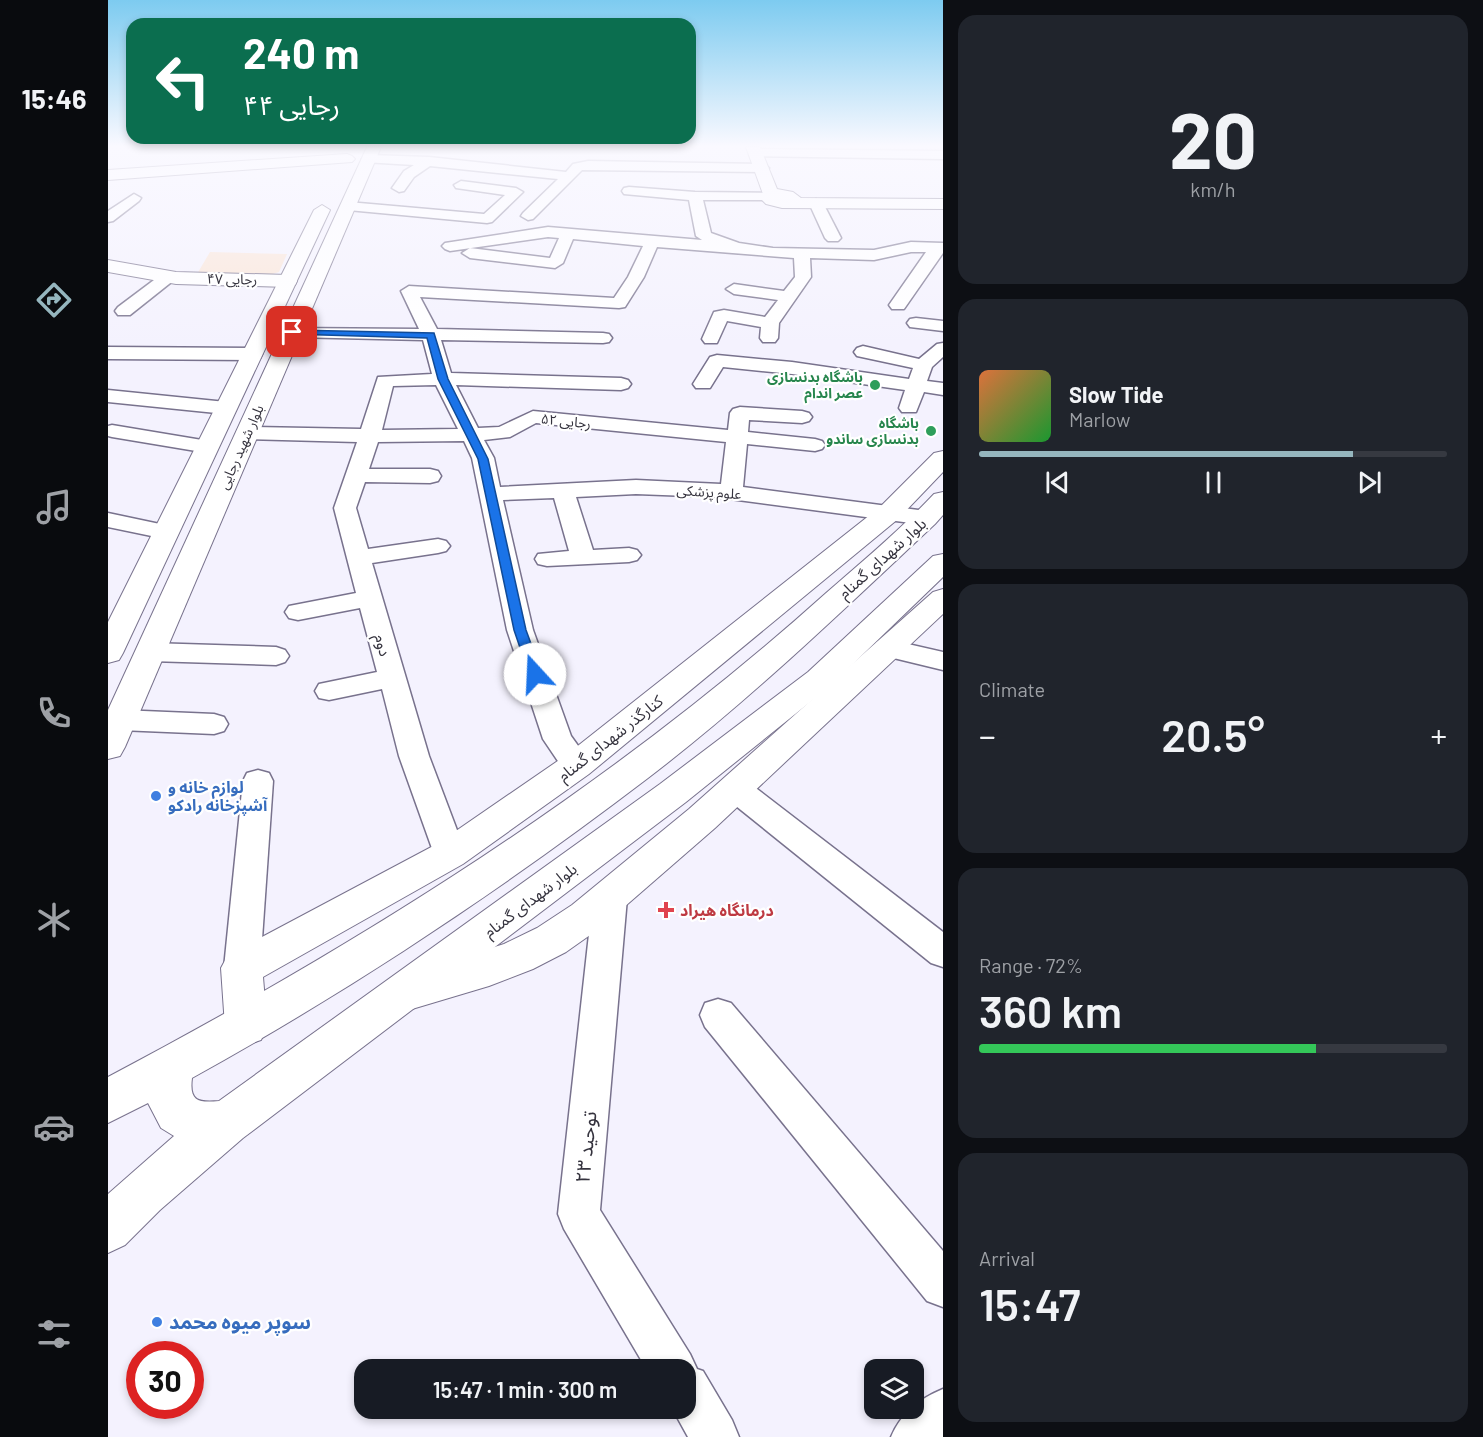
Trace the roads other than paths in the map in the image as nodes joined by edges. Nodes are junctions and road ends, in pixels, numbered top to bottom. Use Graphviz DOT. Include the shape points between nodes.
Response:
graph roads {
  1 [pos="326,214"];
  2 [pos="350,214"];
  3 [pos="485,214"];
  4 [pos="697,214"];
  5 [pos="823,214"];
  6 [pos="480,218"];
  7 [pos="349,219"];
  8 [pos="698,228"];
  9 [pos="568,234"];
  10 [pos="773,237"];
  11 [pos="876,239"];
  12 [pos="652,242"];
  13 [pos="909,244"];
  14 [pos="450,246"];
  15 [pos="941,246"];
  16 [pos="736,247"];
  17 [pos="801,254"];
  18 [pos="828,254"];
  19 [pos="108,266"];
  20 [pos="172,277"];
  21 [pos="288,281"];
  22 [pos="734,289"];
  23 [pos="788,297"];
  24 [pos="898,305"];
  25 [pos="124,311"];
  26 [pos="916,322"];
  27 [pos="943,326"];
  28 [pos="292,332"];
  29 [pos="431,335"];
  30 [pos="603,338"];
  31 [pos="711,339"];
  32 [pos="919,346"];
  33 [pos="941,350"];
  34 [pos="863,352"];
  35 [pos="108,353"];
  36 [pos="253,354"];
  37 [pos="923,365"];
  38 [pos="443,379"];
  39 [pos="621,384"];
  40 [pos="703,384"];
  41 [pos="916,385"];
  42 [pos="943,389"];
  43 [pos="108,396"];
  44 [pos="226,408"];
  45 [pos="909,408"];
  46 [pos="802,417"];
  47 [pos="112,431"];
  48 [pos="247,433"];
  49 [pos="370,435"];
  50 [pos="472,435"];
  51 [pos="739,438"];
  52 [pos="815,445"];
  53 [pos="208,447"];
  54 [pos="943,458"];
  55 [pos="356,475"];
  56 [pos="430,476"];
  57 [pos="563,491"];
  58 [pos="731,492"];
  59 [pos="492,494"];
  60 [pos="934,509"];
  61 [pos="889,513"];
  62 [pos="108,520"];
  63 [pos="166,532"];
  64 [pos="438,546"];
  65 [pos="629,555"];
  66 [pos="583,557"];
  67 [pos="359,558"];
  68 [pos="547,559"];
  69 [pos="943,562"];
  70 [pos="370,598"];
  71 [pos="943,598"];
  72 [pos="298,612"];
  73 [pos="112,639"];
  74 [pos="886,648"];
  75 [pos="150,652"];
  76 [pos="276,656"];
  77 [pos="943,661"];
  78 [pos="392,678"];
  79 [pos="747,678"];
  80 [pos="671,690"];
  81 [pos="329,691"];
  82 [pos="826,705"];
  83 [pos="771,716"];
  84 [pos="120,720"];
  85 [pos="214,724"];
  86 [pos="108,747"];
  87 [pos="774,755"];
  88 [pos="577,765"];
  89 [pos="258,781"];
  90 [pos="737,790"];
  91 [pos="450,854"];
  92 [pos="610,898"];
  93 [pos="943,952"];
  94 [pos="242,968"];
  95 [pos="402,994"];
  96 [pos="718,1015"];
  97 [pos="246,1026"];
  98 [pos="174,1064"];
  99 [pos="108,1101"];
  100 [pos="227,1122"];
  101 [pos="108,1228"];
  102 [pos="943,1285"];
  103 [pos="667,1359"];
  104 [pos="696,1406"];
  105 [pos="943,1413"];
  106 [pos="715,1437"];
  107 [pos="915,1437"];
  1 -- 21 [label="main road, بلوار شهید رجایی"];
  2 -- 7 [label="main road, بلوار شهید رجایی"];
  3 -- 6 [label="street"];
  4 -- 8 [label="street"];
  5 -- 18 [label="street" via="838,238 818,237"];
  6 -- 7 [label="street"];
  6 -- 14 [label="street"];
  7 -- 28 [label="main road, بلوار شهید رجایی"];
  8 -- 10 [label="street"];
  8 -- 16 [label="street"];
  9 -- 12 [label="street"];
  9 -- 14 [label="street" via="548,232"];
  9 -- 14 [label="street" via="555,263 478,255"];
  11 -- 13 [label="street"];
  12 -- 16 [label="street"];
  12 -- 29 [label="street" via="619,303 409,291"];
  13 -- 15 [label="street"];
  13 -- 18 [label="street" via="874,255"];
  15 -- 24 [label="street"];
  16 -- 17 [label="street"];
  17 -- 18 [label="street"];
  17 -- 23 [label="street" via="803,277"];
  19 -- 20 [label="main road, رجایی ۴۷"];
  20 -- 21 [label="main road, رجایی ۴۷"];
  20 -- 25 [label="street"];
  21 -- 36 [label="main road, بلوار شهید رجایی"];
  22 -- 23 [label="street"];
  23 -- 31 [label="street" via="770,330 724,315 720,316"];
  26 -- 27 [label="street"];
  28 -- 29 [label="street"];
  28 -- 48 [label="main road, بلوار شهید رجایی"];
  29 -- 30 [label="street"];
  29 -- 38 [label="street"];
  32 -- 33 [label="street"];
  33 -- 37 [label="street"];
  34 -- 37 [label="street"];
  35 -- 36 [label="street"];
  36 -- 44 [label="main road, بلوار شهید رجایی"];
  37 -- 41 [label="street"];
  38 -- 39 [label="street"];
  38 -- 49 [label="street, دوم" via="385,381"];
  38 -- 50 [label="street"];
  40 -- 41 [label="street" via="717,361"];
  41 -- 42 [label="street"];
  41 -- 45 [label="street"];
  43 -- 44 [label="street"];
  44 -- 53 [label="main road, بلوار شهید رجایی"];
  46 -- 51 [label="street" via="740,413"];
  47 -- 53 [label="street"];
  48 -- 49 [label="street, رجایی ۵۲"];
  48 -- 75 [label="main road, بلوار شهید رجایی"];
  49 -- 50 [label="street, رجایی ۵۲"];
  49 -- 55 [label="street, دوم"];
  50 -- 51 [label="street, رجایی ۵۲" via="503,433 533,417"];
  50 -- 59 [label="street"];
  51 -- 52 [label="street, رجایی ۵۲"];
  51 -- 58 [label="street"];
  53 -- 63 [label="main road, بلوار شهید رجایی"];
  54 -- 61 [label="main road, کنارگذر شهدای گمنام"];
  55 -- 56 [label="street"];
  55 -- 67 [label="street, دوم" via="345,508"];
  57 -- 58 [label="street, علوم پزشکی" via="636,487"];
  57 -- 59 [label="street, علوم پزشکی"];
  57 -- 66 [label="street"];
  58 -- 61 [label="street, علوم پزشکی"];
  59 -- 88 [label="street" via="520,630 558,739"];
  60 -- 61 [label="street, علوم پزشکی"];
  60 -- 79 [label="main road, بلوار شهدای گمنام"];
  61 -- 80 [label="main road, کنارگذر شهدای گمنام"];
  62 -- 63 [label="street"];
  63 -- 73 [label="main road, بلوار شهید رجایی"];
  64 -- 67 [label="street"];
  65 -- 66 [label="street"];
  66 -- 68 [label="street"];
  67 -- 70 [label="street, دوم"];
  69 -- 83 [label="main road, بلوار شهدای گمنام" via="819,679"];
  70 -- 72 [label="street"];
  70 -- 78 [label="street, دوم"];
  71 -- 74 [label="main road"];
  74 -- 77 [label="street"];
  74 -- 82 [label="main road"];
  75 -- 76 [label="street"];
  75 -- 84 [label="main road, بلوار شهید رجایی"];
  78 -- 81 [label="street"];
  78 -- 91 [label="street, دوم" via="414,756"];
  79 -- 80 [label="main road"];
  79 -- 97 [label="main road, بلوار شهدای گمنام" via="637,768 464,891"];
  80 -- 88 [label="main road, کنارگذر شهدای گمنام"];
  82 -- 83 [label="main road"];
  82 -- 87 [label="main road"];
  83 -- 87 [label="main road"];
  83 -- 95 [label="main road, بلوار شهدای گمنام"];
  84 -- 85 [label="street"];
  84 -- 86 [label="main road, بلوار شهید رجایی"];
  87 -- 90 [label="main road"];
  88 -- 91 [label="main road, کنارگذر شهدای گمنام"];
  89 -- 94 [label="street"];
  90 -- 92 [label="main road"];
  90 -- 93 [label="street"];
  91 -- 94 [label="main road, کنارگذر شهدای گمنام"];
  92 -- 95 [label="main road" via="532,951"];
  92 -- 103 [label="street, توحید ۲۳" via="579,1214"];
  94 -- 97 [label="main road"];
  95 -- 100 [label="main road, بلوار شهدای گمنام"];
  96 -- 102 [label="street"];
  97 -- 98 [label="main road, بلوار شهدای گمنام"];
  98 -- 99 [label="main road, بلوار شهدای گمنام"];
  98 -- 100 [label="main road" via="167,1090 176,1112 198,1124"];
  100 -- 101 [label="main road, بلوار شهدای گمنام" via="142,1193"];
  104 -- 106 [label="street"];
  105 -- 107 [label="street"];
}
